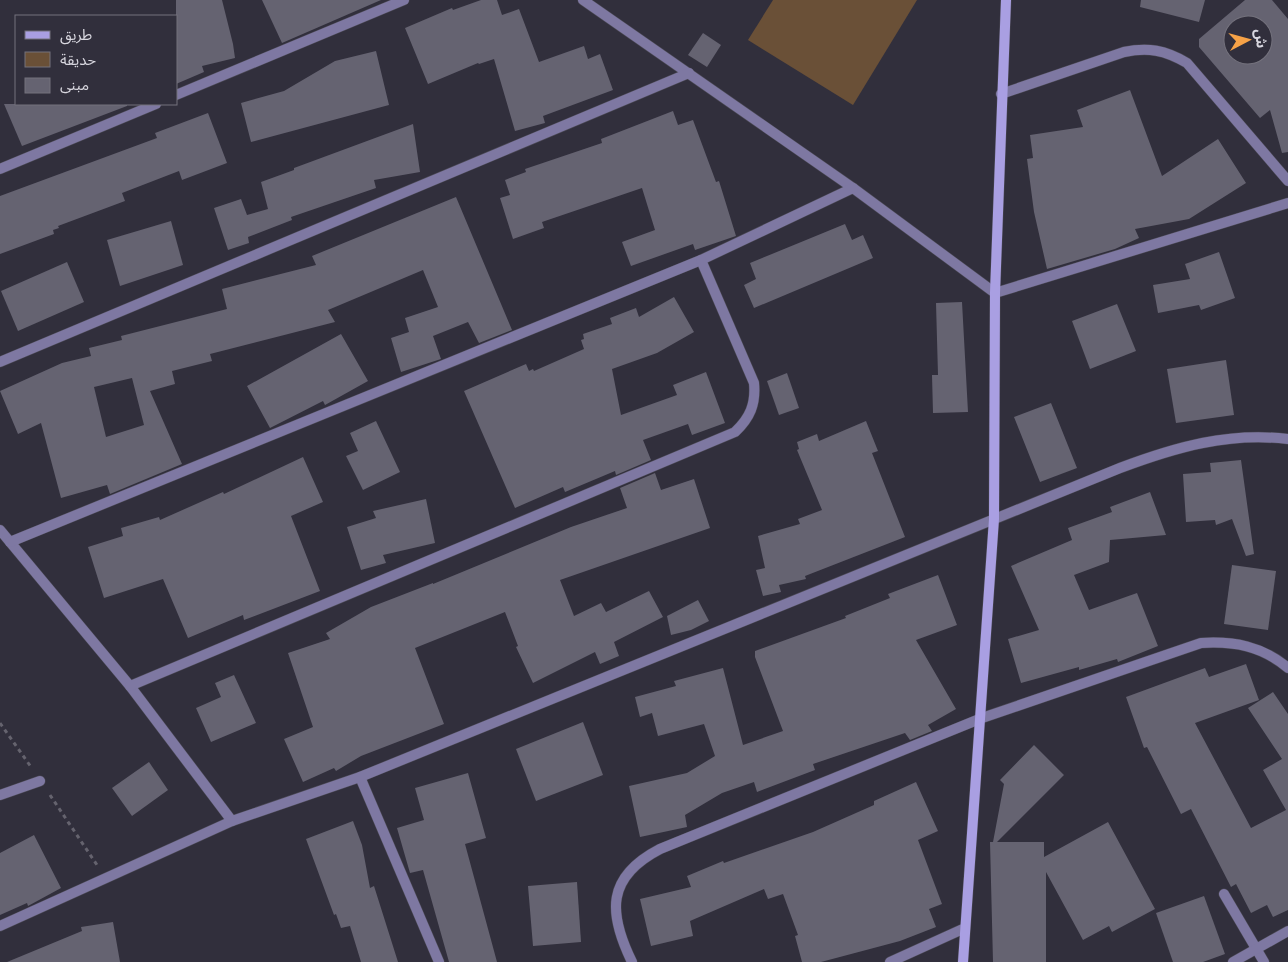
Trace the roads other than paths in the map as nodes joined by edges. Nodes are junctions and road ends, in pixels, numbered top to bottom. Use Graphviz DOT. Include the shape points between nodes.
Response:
graph roads {
  1 [pos="404,0"];
  2 [pos="583,0"];
  3 [pos="1006,0"];
  4 [pos="689,73"];
  5 [pos="178,94"];
  6 [pos="1001,94"];
  7 [pos="154,105"];
  8 [pos="0,169"];
  9 [pos="1288,181"];
  10 [pos="853,188"];
  11 [pos="1288,203"];
  12 [pos="701,260"];
  13 [pos="995,294"];
  14 [pos="0,362"];
  15 [pos="1288,439"];
  16 [pos="994,519"];
  17 [pos="0,530"];
  18 [pos="10,542"];
  19 [pos="1288,668"];
  20 [pos="130,686"];
  21 [pos="982,718"];
  22 [pos="360,778"];
  23 [pos="40,781"];
  24 [pos="0,795"];
  25 [pos="232,821"];
  26 [pos="1224,894"];
  27 [pos="0,926"];
  28 [pos="965,928"];
  29 [pos="1288,931"];
  30 [pos="1257,950"];
  31 [pos="440,962"];
  32 [pos="632,962"];
  33 [pos="890,962"];
  34 [pos="963,962"];
  35 [pos="1233,962"];
  36 [pos="1264,962"];
  1 -- 5 [label="street"];
  2 -- 4 [label="street"];
  3 -- 6 [label="street"];
  4 -- 10 [label="street"];
  4 -- 14 [label="street"];
  6 -- 9 [label="street" via="1124,52 1140,48 1157,49 1187,63"];
  6 -- 13 [label="street"];
  7 -- 8 [label="street"];
  10 -- 12 [label="street"];
  10 -- 13 [label="street"];
  11 -- 13 [label="street"];
  12 -- 18 [label="street"];
  12 -- 20 [label="street" via="754,383 752,410 735,432"];
  13 -- 16 [label="street"];
  15 -- 16 [label="street" via="1218,439 1168,450"];
  16 -- 21 [label="street"];
  16 -- 22 [label="street"];
  17 -- 18 [label="street"];
  18 -- 20 [label="street"];
  19 -- 21 [label="street" via="1277,658 1253,647 1228,642 1201,643"];
  20 -- 25 [label="street"];
  21 -- 28 [label="street"];
  21 -- 32 [label="street" via="643,858 629,871 619,888 615,907 616,926"];
  22 -- 25 [label="street"];
  22 -- 31 [label="street"];
  23 -- 24 [label="street"];
  25 -- 27 [label="street"];
  26 -- 30 [label="street"];
  28 -- 33 [label="street"];
  28 -- 34 [label="street"];
  29 -- 30 [label="street"];
  30 -- 35 [label="street"];
  30 -- 36 [label="street"];
}
